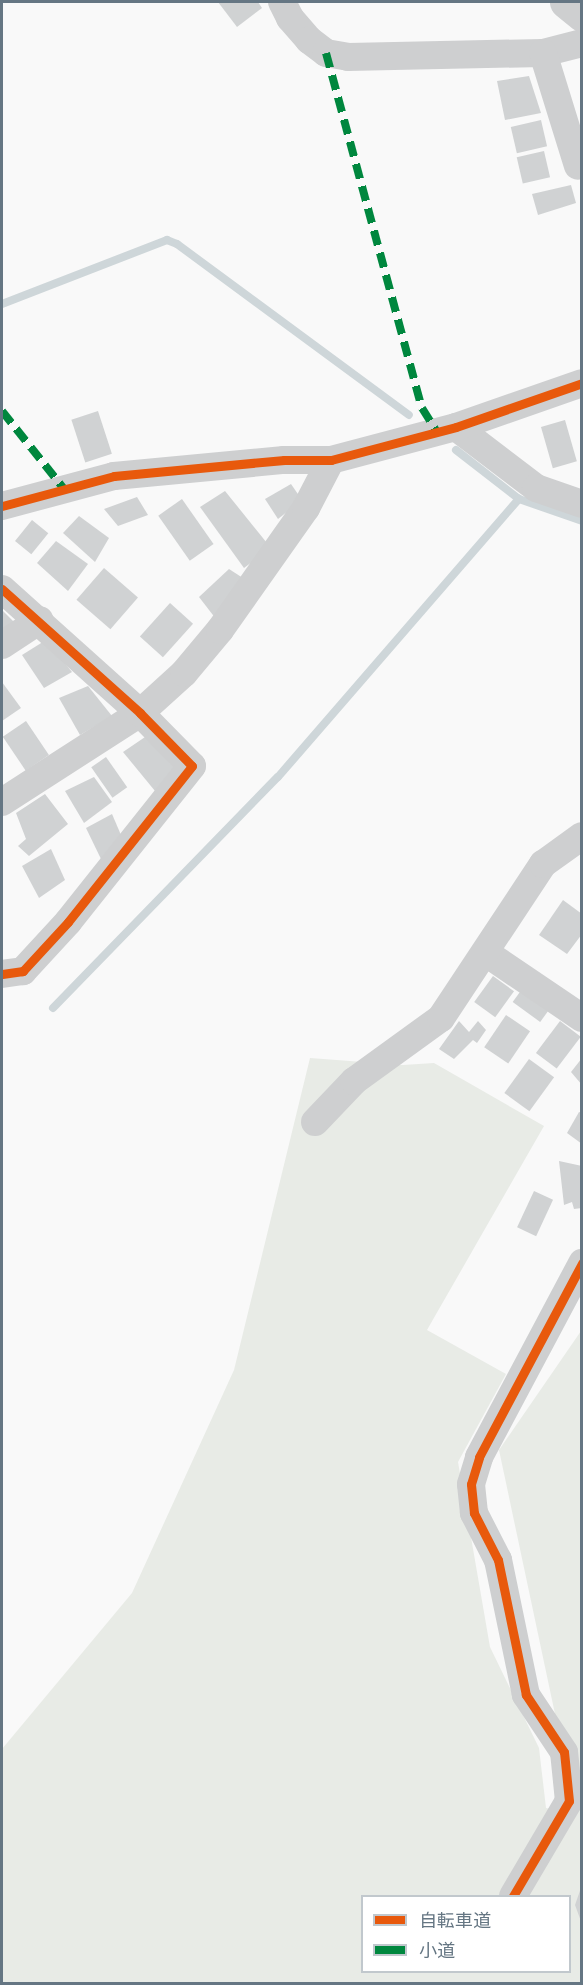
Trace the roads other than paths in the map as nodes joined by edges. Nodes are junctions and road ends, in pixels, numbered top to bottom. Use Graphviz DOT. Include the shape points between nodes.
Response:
graph roads {
  1 [pos="282,2"];
  2 [pos="566,2"];
  3 [pos="582,15"];
  4 [pos="582,43"];
  5 [pos="543,53"];
  6 [pos="578,166"];
  7 [pos="582,383"];
  8 [pos="456,427"];
  9 [pos="331,460"];
  10 [pos="582,504"];
  11 [pos="2,506"];
  12 [pos="2,589"];
  13 [pos="40,620"];
  14 [pos="2,645"];
  15 [pos="140,713"];
  16 [pos="2,802"];
  17 [pos="582,836"];
  18 [pos="486,953"];
  19 [pos="2,974"];
  20 [pos="582,1018"];
  21 [pos="315,1122"];
  22 [pos="582,1263"];
  23 [pos="514,1895"];
  1 -- 5 [label="street" via="290,18 326,53 348,57"];
  2 -- 3 [label="street"];
  4 -- 5 [label="street"];
  5 -- 6 [label="street"];
  7 -- 8 [label="street"];
  8 -- 9 [label="street"];
  8 -- 10 [label="street" via="536,488"];
  9 -- 11 [label="street" via="284,460 114,476"];
  9 -- 15 [label="street" via="306,508 220,630 184,674"];
  12 -- 13 [label="street"];
  13 -- 14 [label="street"];
  13 -- 15 [label="street"];
  15 -- 16 [label="street"];
  15 -- 19 [label="street" via="192,766 68,922 23,971"];
  17 -- 18 [label="street" via="543,864"];
  18 -- 20 [label="street"];
  18 -- 21 [label="street" via="441,1018 354,1081"];
  22 -- 23 [label="street" via="479,1457 471,1484 474,1513 498,1560 526,1695 564,1752 569,1801"];
}
